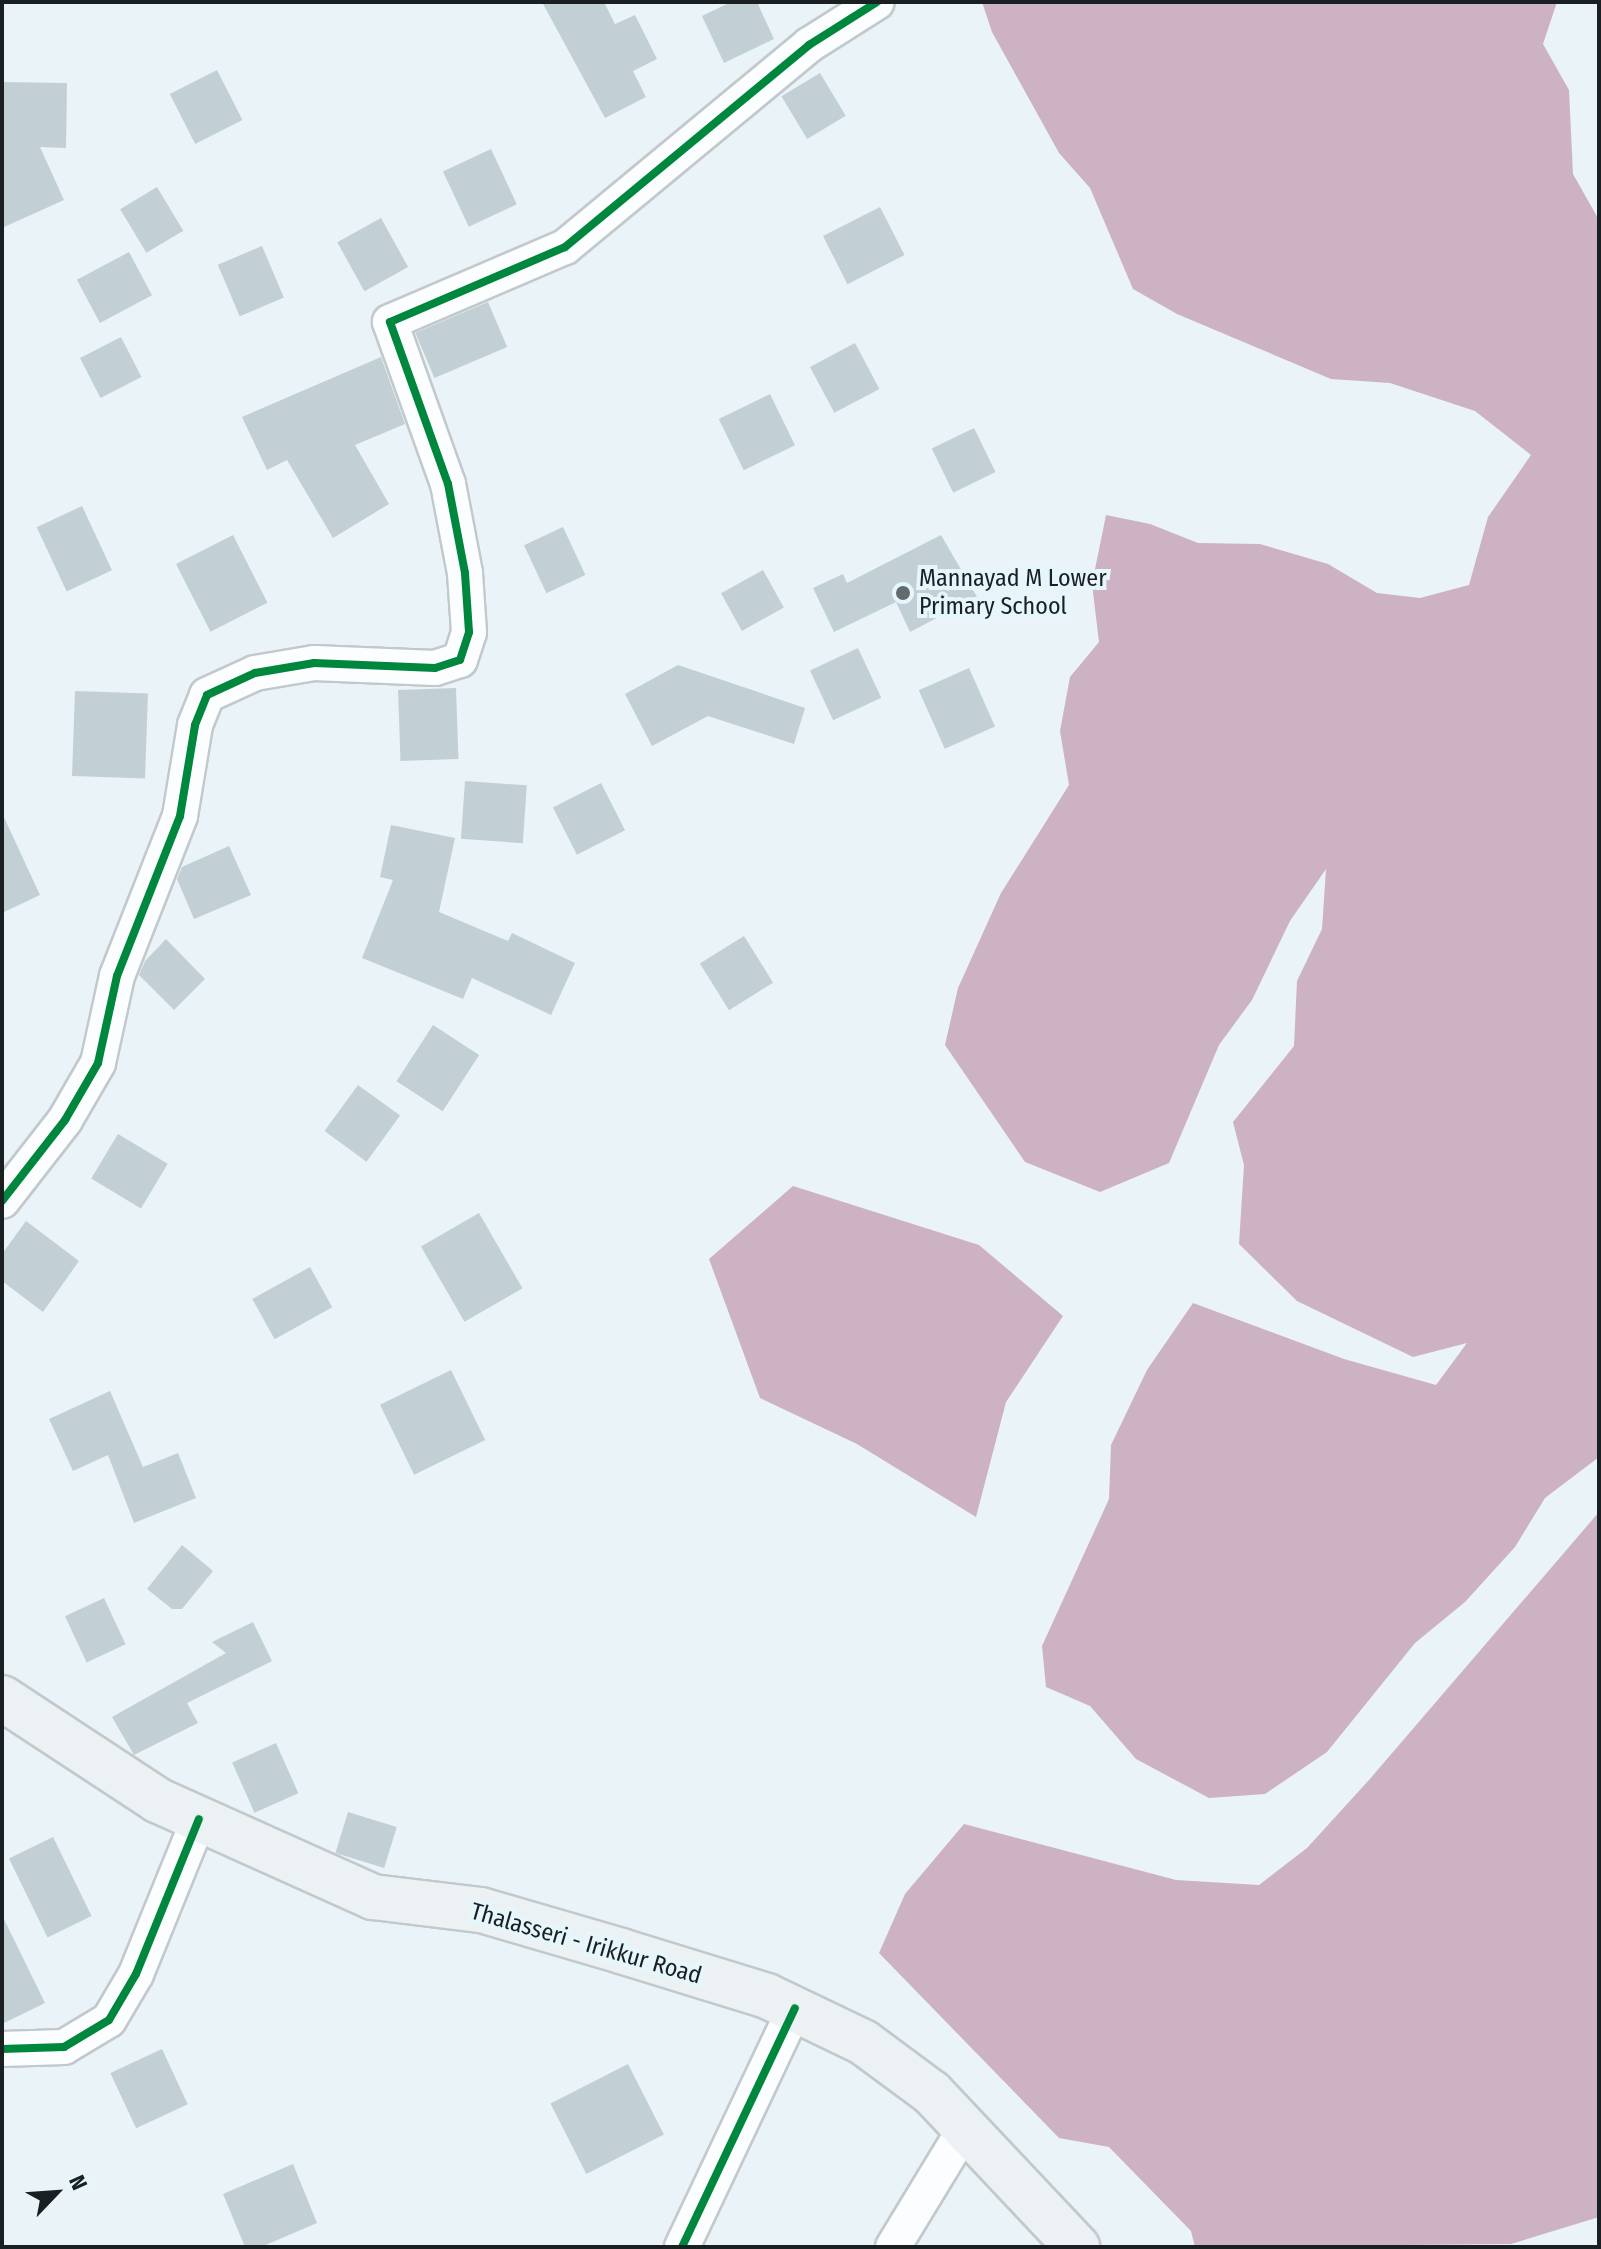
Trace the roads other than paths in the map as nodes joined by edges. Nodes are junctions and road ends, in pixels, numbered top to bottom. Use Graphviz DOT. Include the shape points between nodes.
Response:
graph roads {
  1 [pos="877,2"];
  2 [pos="2,1201"];
  3 [pos="2,1698"];
  4 [pos="199,1819"];
  5 [pos="795,2008"];
  6 [pos="2,2049"];
  7 [pos="964,2130"];
  8 [pos="682,2247"];
  9 [pos="893,2247"];
  10 [pos="1077,2247"];
  1 -- 2 [label="street" via="809,45 565,247 390,322 448,484 465,573 469,632 460,660 435,668 314,663 255,673 207,695 195,725 180,816 117,976 98,1063 65,1120"];
  3 -- 4 [label="main road, Thalasseri - Irikkur Road" via="157,1800"];
  4 -- 5 [label="main road, Thalasseri - Irikkur Road" via="373,1897 481,1910"];
  4 -- 6 [label="street" via="136,1974 109,2020 64,2047"];
  5 -- 7 [label="main road, Thalasseri - Irikkur Road" via="863,2042 932,2093"];
  5 -- 8 [label="street"];
  7 -- 9 [label="street"];
  7 -- 10 [label="main road, Thalasseri - Irikkur Road"];
}
